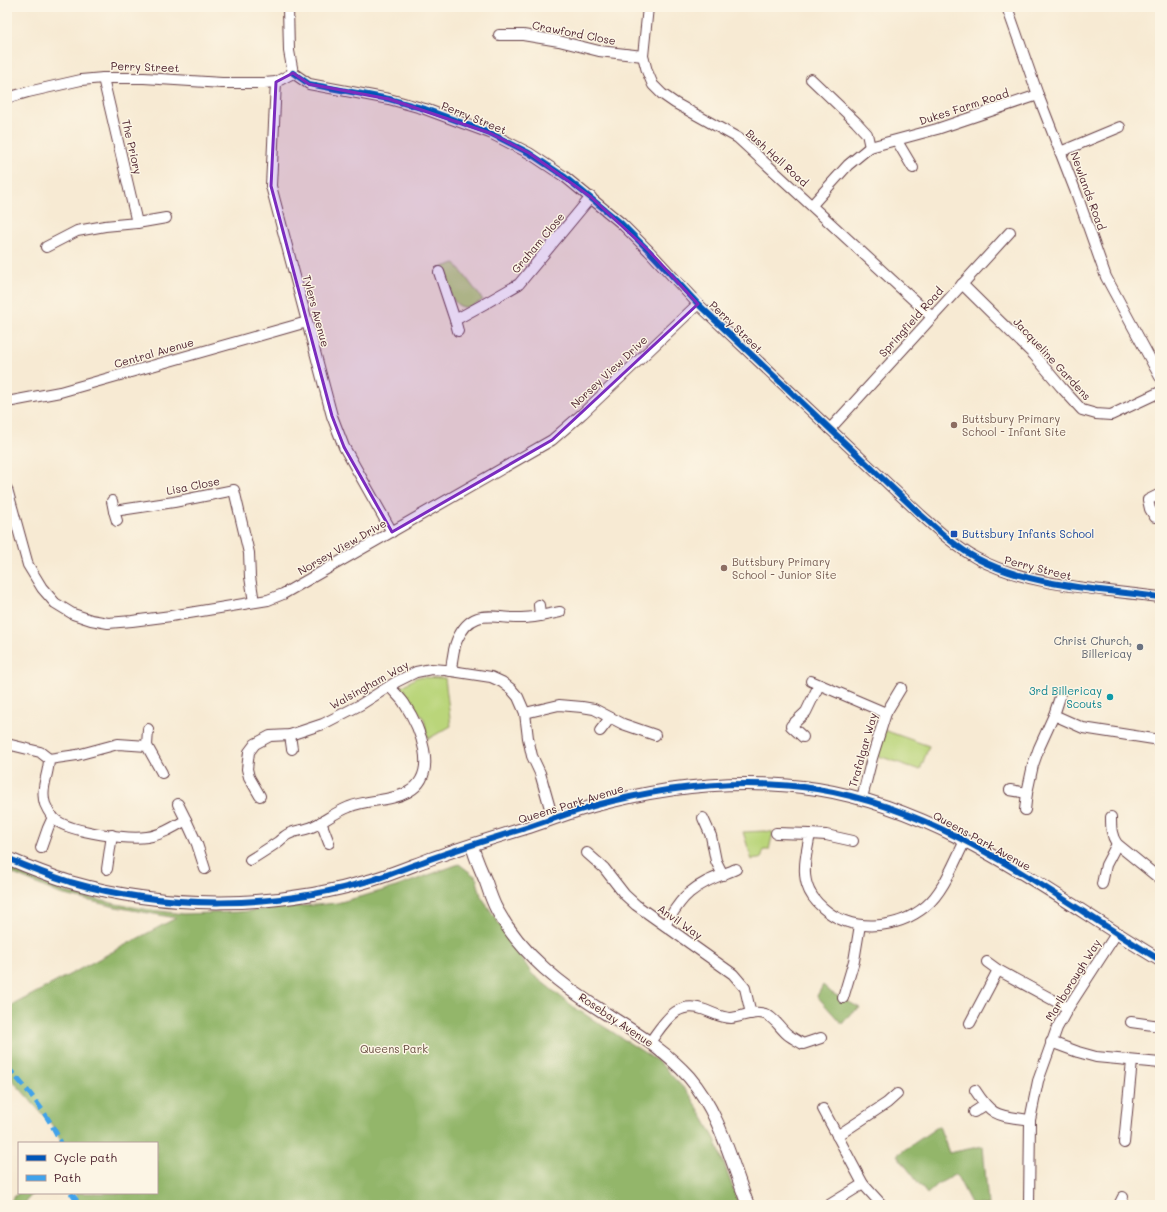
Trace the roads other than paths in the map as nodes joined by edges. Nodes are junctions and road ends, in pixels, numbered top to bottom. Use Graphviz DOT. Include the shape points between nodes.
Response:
graph roads {
  1 [pos="288,7"];
  2 [pos="648,7"];
  3 [pos="1007,7"];
  4 [pos="499,35"];
  5 [pos="644,56"];
  6 [pos="293,73"];
  7 [pos="103,78"];
  8 [pos="811,79"];
  9 [pos="276,82"];
  10 [pos="1038,96"];
  11 [pos="7,98"];
  12 [pos="1120,127"];
  13 [pos="897,141"];
  14 [pos="870,147"];
  15 [pos="1060,152"];
  16 [pos="913,168"];
  17 [pos="591,198"];
  18 [pos="812,205"];
  19 [pos="166,218"];
  20 [pos="137,222"];
  21 [pos="1010,232"];
  22 [pos="46,247"];
  23 [pos="439,272"];
  24 [pos="962,284"];
  25 [pos="698,304"];
  26 [pos="932,317"];
  27 [pos="455,320"];
  28 [pos="307,322"];
  29 [pos="458,331"];
  30 [pos="1160,377"];
  31 [pos="1160,392"];
  32 [pos="7,402"];
  33 [pos="830,429"];
  34 [pos="7,489"];
  35 [pos="1160,494"];
  36 [pos="112,500"];
  37 [pos="114,511"];
  38 [pos="1155,517"];
  39 [pos="116,522"];
  40 [pos="392,532"];
  41 [pos="1160,597"];
  42 [pos="254,602"];
  43 [pos="539,605"];
  44 [pos="560,612"];
  45 [pos="540,616"];
  46 [pos="451,671"];
  47 [pos="390,687"];
  48 [pos="901,688"];
  49 [pos="1060,696"];
  50 [pos="525,713"];
  51 [pos="886,713"];
  52 [pos="1054,714"];
  53 [pos="610,718"];
  54 [pos="148,729"];
  55 [pos="600,731"];
  56 [pos="290,735"];
  57 [pos="655,735"];
  58 [pos="803,737"];
  59 [pos="1160,740"];
  60 [pos="7,744"];
  61 [pos="146,746"];
  62 [pos="292,749"];
  63 [pos="49,759"];
  64 [pos="162,773"];
  65 [pos="1010,790"];
  66 [pos="1027,793"];
  67 [pos="260,796"];
  68 [pos="862,798"];
  69 [pos="178,804"];
  70 [pos="1025,810"];
  71 [pos="1112,817"];
  72 [pos="54,818"];
  73 [pos="703,818"];
  74 [pos="553,819"];
  75 [pos="186,820"];
  76 [pos="321,822"];
  77 [pos="776,832"];
  78 [pos="810,834"];
  79 [pos="112,835"];
  80 [pos="853,841"];
  81 [pos="965,841"];
  82 [pos="329,844"];
  83 [pos="1118,844"];
  84 [pos="472,845"];
  85 [pos="41,848"];
  86 [pos="587,853"];
  87 [pos="7,858"];
  88 [pos="250,860"];
  89 [pos="736,868"];
  90 [pos="107,869"];
  91 [pos="205,869"];
  92 [pos="723,875"];
  93 [pos="1160,879"];
  94 [pos="1102,884"];
  95 [pos="665,925"];
  96 [pos="860,925"];
  97 [pos="1116,934"];
  98 [pos="1160,960"];
  99 [pos="987,962"];
  100 [pos="998,970"];
  101 [pos="843,998"];
  102 [pos="1068,1008"];
  103 [pos="751,1014"];
  104 [pos="1130,1022"];
  105 [pos="970,1023"];
  106 [pos="1160,1026"];
  107 [pos="821,1038"];
  108 [pos="650,1042"];
  109 [pos="1051,1042"];
  110 [pos="1132,1061"];
  111 [pos="1160,1063"];
  112 [pos="974,1090"];
  113 [pos="897,1094"];
  114 [pos="985,1105"];
  115 [pos="822,1109"];
  116 [pos="974,1112"];
  117 [pos="1030,1120"];
  118 [pos="837,1136"];
  119 [pos="1124,1143"];
  120 [pos="863,1184"];
  121 [pos="748,1205"];
  122 [pos="829,1205"];
  123 [pos="882,1205"];
  124 [pos="1029,1205"];
  1 -- 6 [label="street" via="289,51"];
  2 -- 5 [label="street, Bush Hall Road"];
  3 -- 10 [label="street, Newlands Road"];
  4 -- 5 [label="street, Crawford Close" via="559,40 599,51"];
  5 -- 18 [label="street, Bush Hall Road" via="653,85 662,94 738,138"];
  6 -- 9 [label="street, Perry Street"];
  6 -- 17 [label="street, Perry Street" via="309,84 396,101 490,133 565,177"];
  7 -- 9 [label="street, Perry Street" via="222,83"];
  7 -- 11 [label="street, Perry Street" via="82,80"];
  7 -- 20 [label="street, The Priory"];
  8 -- 14 [label="street" via="867,134"];
  9 -- 28 [label="street, Tylers Avenue" via="271,186"];
  10 -- 13 [label="street, Dukes Farm Road"];
  10 -- 15 [label="street, Newlands Road"];
  12 -- 15 [label="street"];
  13 -- 14 [label="street, Dukes Farm Road"];
  13 -- 16 [label="street"];
  14 -- 18 [label="street, Dukes Farm Road" via="848,165"];
  15 -- 30 [label="street, Newlands Road" via="1106,277"];
  17 -- 25 [label="street, Perry Street" via="622,224"];
  17 -- 27 [label="street, Graham Close" via="519,284"];
  18 -- 26 [label="street, Bush Hall Road"];
  19 -- 20 [label="street"];
  20 -- 22 [label="street" via="77,232"];
  21 -- 24 [label="street, Springfield Road"];
  23 -- 27 [label="street"];
  24 -- 26 [label="street, Springfield Road"];
  24 -- 31 [label="street, Jacqueline Gardens" via="1034,355 1082,410 1111,415"];
  25 -- 33 [label="street, Perry Street"];
  25 -- 40 [label="street, Norsey View Drive" via="552,440"];
  26 -- 33 [label="street, Springfield Road"];
  27 -- 29 [label="street"];
  28 -- 32 [label="street, Central Avenue" via="60,392"];
  28 -- 40 [label="street, Tylers Avenue" via="332,416 344,447"];
  33 -- 41 [label="street, Perry Street" via="948,540 976,558 1007,573 1086,589"];
  34 -- 42 [label="street, Norsey View Drive" via="28,565 55,603 73,614 108,623 171,616"];
  35 -- 38 [label="street" via="1148,500"];
  36 -- 37 [label="street"];
  37 -- 39 [label="street"];
  37 -- 42 [label="street, Lisa Close" via="234,490 249,553"];
  40 -- 42 [label="street, Norsey View Drive" via="283,594"];
  43 -- 45 [label="street"];
  44 -- 45 [label="street"];
  45 -- 46 [label="street" via="480,617 471,621 456,641"];
  46 -- 47 [label="street, Walsingham Way" via="431,669 416,672"];
  46 -- 50 [label="street, Walsingham Way" via="502,682 518,697"];
  47 -- 56 [label="street, Walsingham Way" via="336,718"];
  47 -- 76 [label="street" via="403,701 415,722 422,743 425,756 420,780 408,792 392,798 370,800 350,806"];
  48 -- 51 [label="street, Trafalgar Way"];
  49 -- 52 [label="street"];
  50 -- 53 [label="street" via="565,705 594,709"];
  50 -- 74 [label="street, Walsingham Way" via="532,756 540,773"];
  51 -- 58 [label="street" via="815,683 806,712 791,726"];
  51 -- 68 [label="street, Trafalgar Way"];
  52 -- 59 [label="street" via="1083,728"];
  52 -- 66 [label="street" via="1033,765"];
  53 -- 55 [label="street"];
  53 -- 57 [label="street"];
  54 -- 61 [label="street"];
  56 -- 62 [label="street"];
  56 -- 67 [label="street, Walsingham Way" via="270,736 255,744 249,752 247,769"];
  60 -- 63 [label="street" via="40,752"];
  61 -- 63 [label="street" via="118,744 77,755"];
  61 -- 64 [label="street"];
  63 -- 72 [label="street" via="43,792 45,803"];
  65 -- 66 [label="street"];
  66 -- 70 [label="street"];
  68 -- 74 [label="street, Queens Park Avenue" via="796,787 717,785 642,794 591,806"];
  68 -- 81 [label="street, Queens Park Avenue" via="927,822"];
  69 -- 75 [label="street"];
  71 -- 83 [label="street" via="1113,837"];
  72 -- 79 [label="street" via="76,829"];
  72 -- 85 [label="street"];
  73 -- 92 [label="street"];
  74 -- 84 [label="street, Queens Park Avenue"];
  75 -- 79 [label="street" via="157,835"];
  75 -- 91 [label="street"];
  76 -- 82 [label="street"];
  76 -- 88 [label="street" via="290,833"];
  77 -- 78 [label="street"];
  78 -- 80 [label="street"];
  78 -- 96 [label="street" via="805,873 807,886 814,900 828,913"];
  79 -- 90 [label="street"];
  81 -- 96 [label="street" via="942,887 926,906 902,920 887,924"];
  81 -- 97 [label="street, Queens Park Avenue" via="1038,883"];
  83 -- 93 [label="street"];
  83 -- 94 [label="street" via="1106,865"];
  84 -- 87 [label="street, Queens Park Avenue" via="372,880 308,895 253,901 200,902 124,894 70,882"];
  84 -- 108 [label="street, Rosebay Avenue" via="496,909 513,936 531,957 556,980"];
  86 -- 95 [label="street, Anvil Way" via="604,868 625,895"];
  89 -- 92 [label="street"];
  92 -- 95 [label="street" via="703,883 683,898"];
  95 -- 103 [label="street, Anvil Way" via="733,974 745,988"];
  96 -- 101 [label="street" via="854,961"];
  97 -- 98 [label="street, Queens Park Avenue"];
  97 -- 102 [label="street, Marlborough Way"];
  99 -- 100 [label="street"];
  100 -- 102 [label="street"];
  100 -- 105 [label="street"];
  102 -- 109 [label="street, Marlborough Way"];
  103 -- 107 [label="street" via="764,1013 775,1020 788,1035 803,1044"];
  103 -- 108 [label="street" via="732,1018 688,1007 671,1014"];
  104 -- 106 [label="street"];
  108 -- 121 [label="street, Rosebay Avenue" via="689,1076 708,1104"];
  109 -- 110 [label="street" via="1096,1057"];
  109 -- 117 [label="street, Marlborough Way" via="1038,1081"];
  110 -- 111 [label="street"];
  110 -- 119 [label="street"];
  112 -- 114 [label="street"];
  113 -- 118 [label="street"];
  114 -- 116 [label="street"];
  114 -- 117 [label="street" via="1001,1116"];
  115 -- 118 [label="street"];
  117 -- 124 [label="street, Marlborough Way"];
  118 -- 120 [label="street"];
  120 -- 122 [label="street"];
  120 -- 123 [label="street"];
}
